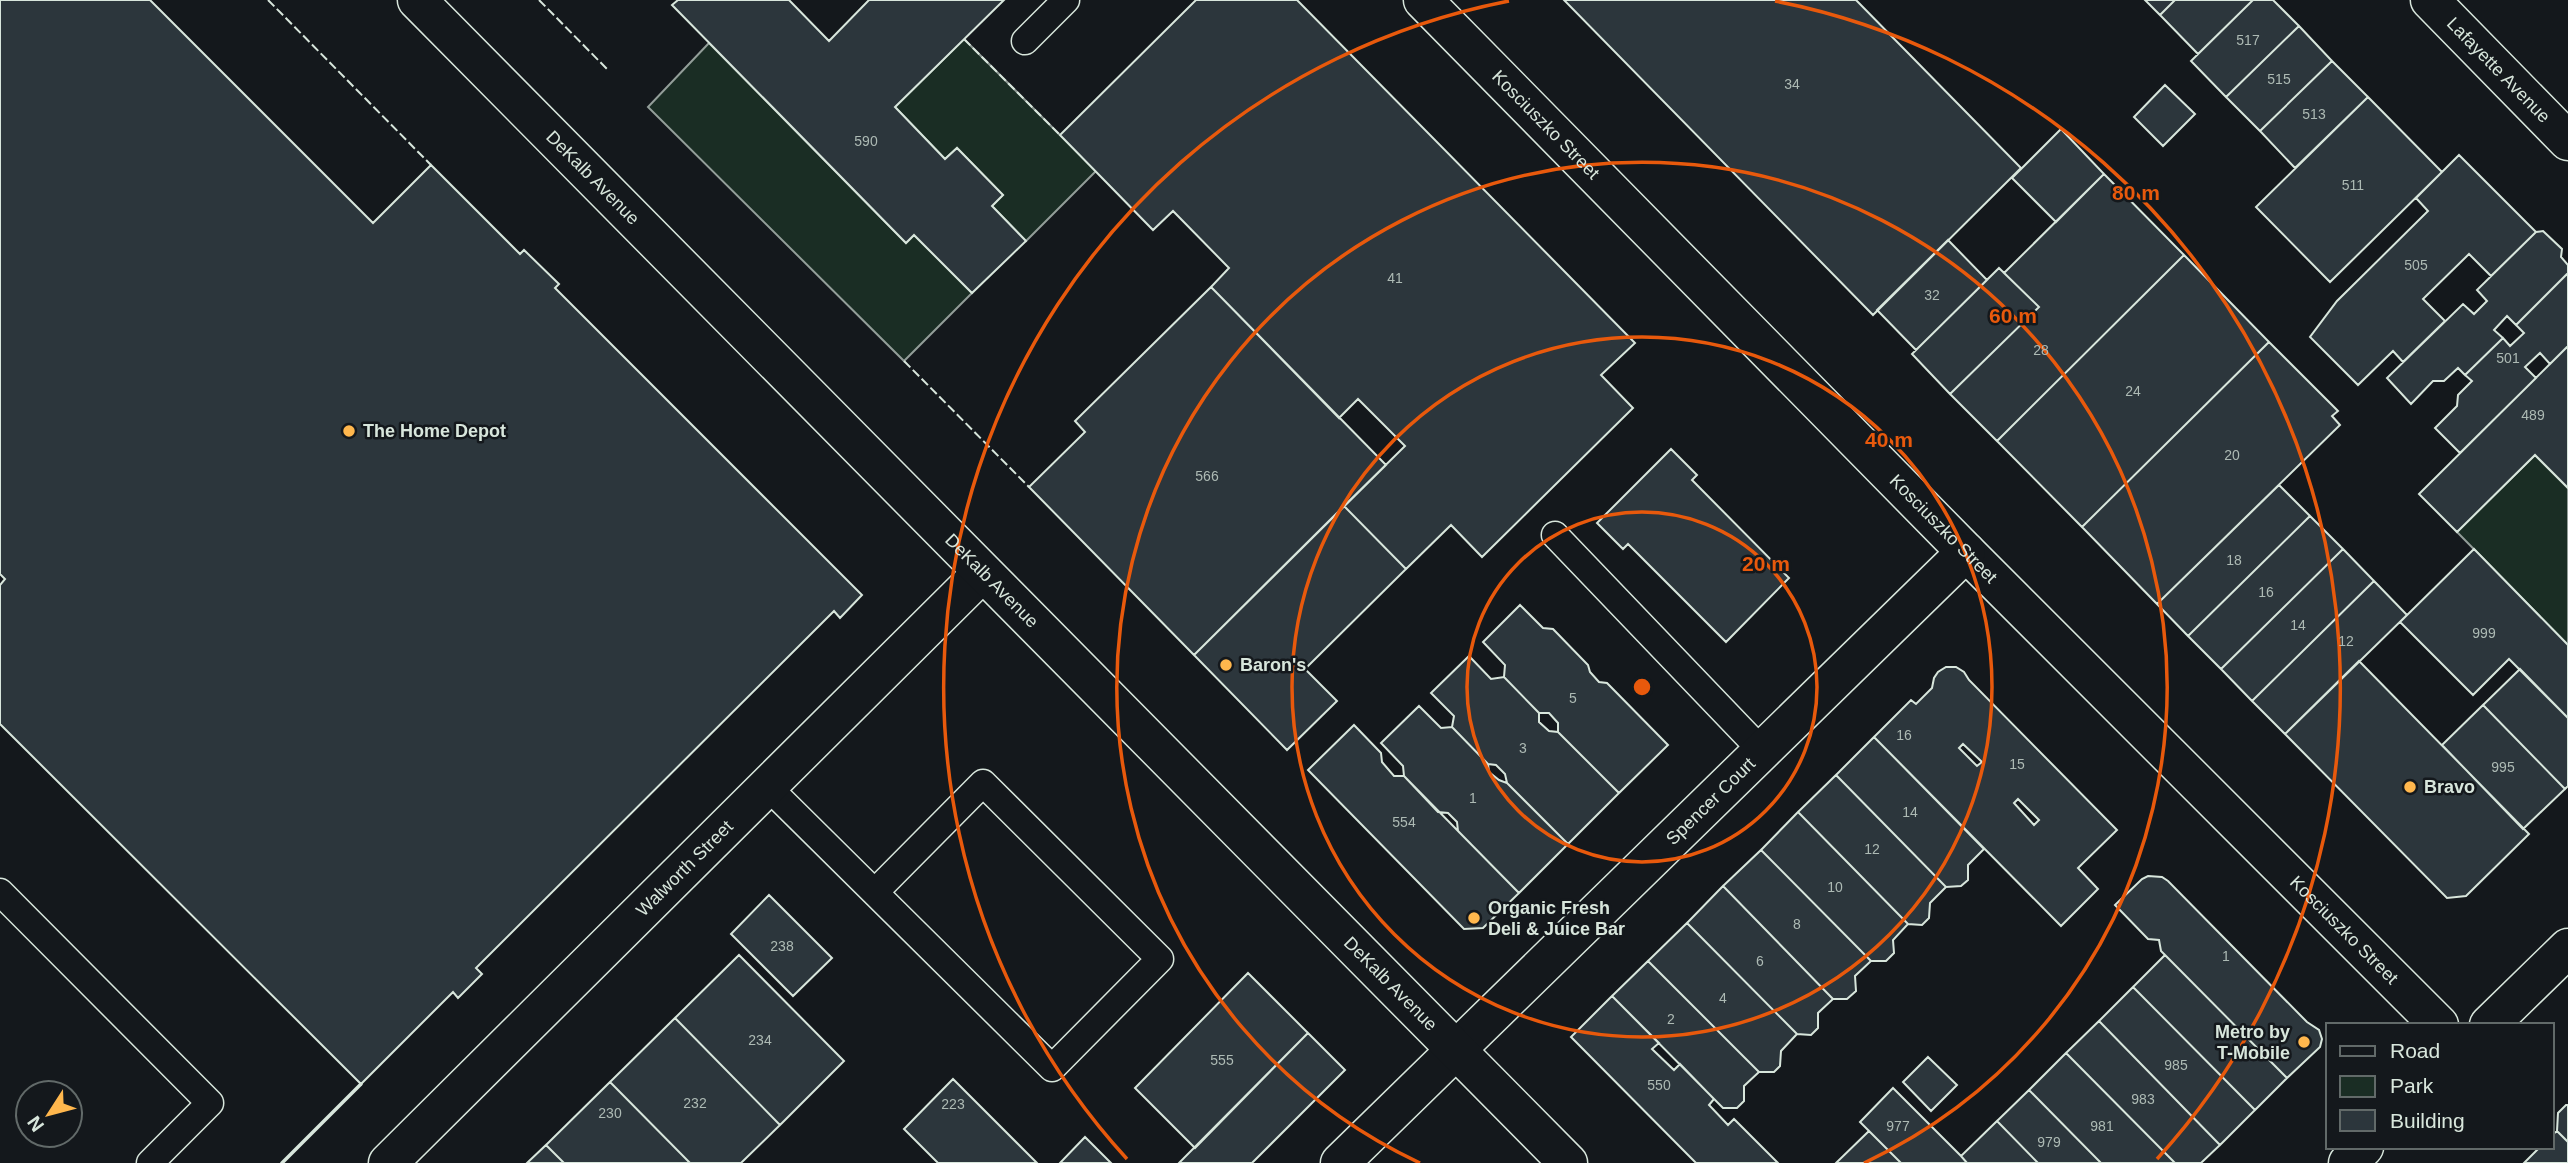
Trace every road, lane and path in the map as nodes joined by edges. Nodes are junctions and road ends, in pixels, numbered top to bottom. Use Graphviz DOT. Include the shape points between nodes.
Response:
graph roads {
  1 [pos="417,0"];
  2 [pos="1066,0"];
  3 [pos="1423,0"];
  4 [pos="2430,0"];
  5 [pos="1025,41"];
  6 [pos="2568,141"];
  7 [pos="1555,535"];
  8 [pos="1966,552"];
  9 [pos="982,573"];
  10 [pos="1762,751"];
  11 [pos="767,786"];
  12 [pos="875,892"];
  13 [pos="3,901"];
  14 [pos="2568,948"];
  15 [pos="2437,1023"];
  16 [pos="2491,1023"];
  17 [pos="1456,1049"];
  18 [pos="2362,1149"];
  19 [pos="150,1163"];
  20 [pos="388,1163"];
  21 [pos="1340,1163"];
  22 [pos="1568,1163"];
  23 [pos="2348,1163"];
  1 -- 9 [label="street, DeKalb Avenue"];
  2 -- 5 [label="lane"];
  3 -- 8 [label="street, Kosciuszko Street"];
  4 -- 6 [label="street, Lafayette Avenue"];
  7 -- 10 [label="lane"];
  8 -- 10 [label="street, Spencer Court"];
  8 -- 15 [label="street, Kosciuszko Street"];
  9 -- 11 [label="street, Walworth Street"];
  9 -- 17 [label="street, DeKalb Avenue"];
  10 -- 17 [label="street, Spencer Court"];
  11 -- 12 [label="lane"];
  11 -- 20 [label="street, Walworth Street"];
  12 -- 12 [label="lane" via="1052,1069 1160,959 983,783"];
  13 -- 19 [label="lane" via="211,1103"];
  14 -- 16 [label="street"];
  17 -- 21 [label="street, Spencer Court"];
  17 -- 22 [label="street, DeKalb Avenue"];
  18 -- 23 [label="street"];
}
